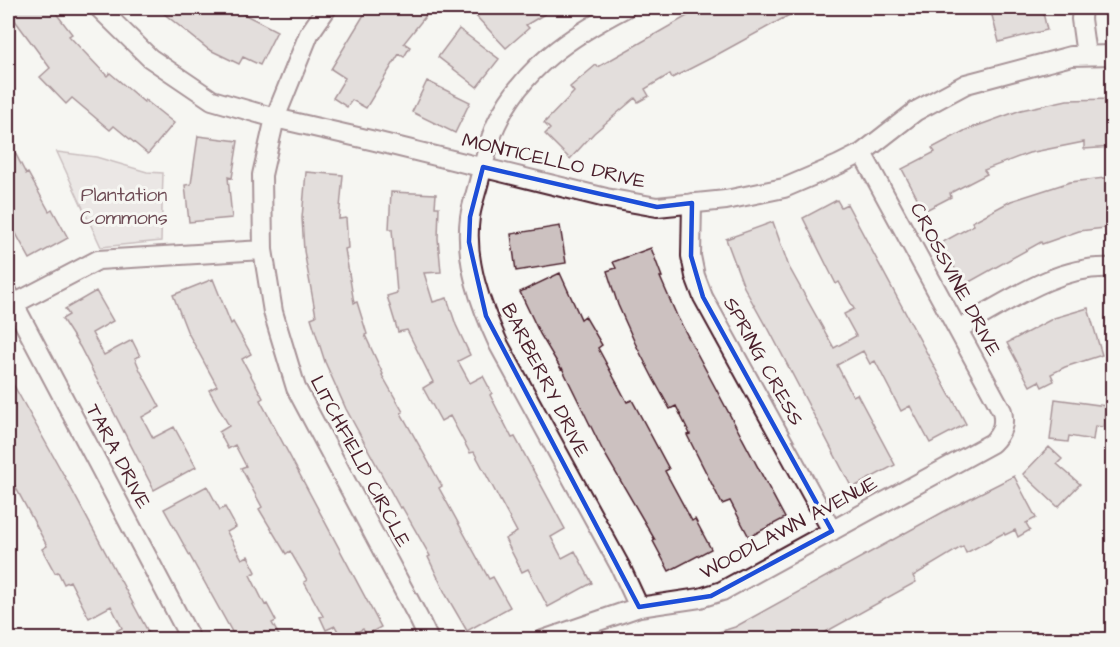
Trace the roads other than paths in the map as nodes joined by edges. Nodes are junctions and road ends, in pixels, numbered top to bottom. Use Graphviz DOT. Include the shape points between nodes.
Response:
graph roads {
  1 [pos="99,8"];
  2 [pos="327,8"];
  3 [pos="625,8"];
  4 [pos="1082,8"];
  5 [pos="1086,55"];
  6 [pos="1113,56"];
  7 [pos="275,118"];
  8 [pos="862,153"];
  9 [pos="483,167"];
  10 [pos="692,203"];
  11 [pos="263,250"];
  12 [pos="1113,268"];
  13 [pos="9,302"];
  14 [pos="958,329"];
  15 [pos="1003,428"];
  16 [pos="832,531"];
  17 [pos="639,607"];
  18 [pos="191,639"];
  19 [pos="429,639"];
  20 [pos="543,639"];
  1 -- 7 [label="street, MONTICELLO DRIVE" via="150,58 212,100"];
  2 -- 7 [label="street, LITCHFIELD CIRCLE" via="309,34"];
  3 -- 9 [label="street, BARBERRY DRIVE" via="561,45 521,85 494,128"];
  4 -- 5 [label="street"];
  5 -- 6 [label="street, MONTICELLO DRIVE"];
  5 -- 8 [label="street, MONTICELLO DRIVE" via="966,84 916,111"];
  7 -- 9 [label="street, MONTICELLO DRIVE"];
  7 -- 11 [label="street, LITCHFIELD CIRCLE" via="262,175"];
  8 -- 10 [label="street, MONTICELLO DRIVE" via="784,188"];
  8 -- 14 [label="street, CROSSVINE DRIVE"];
  9 -- 10 [label="street, MONTICELLO DRIVE" via="657,207"];
  9 -- 17 [label="street, BARBERRY DRIVE" via="470,217 469,242 486,316"];
  10 -- 16 [label="street, SPRING CRESS" via="691,256 703,297"];
  11 -- 13 [label="street" via="98,260"];
  11 -- 19 [label="street, LITCHFIELD CIRCLE" via="273,312 296,388"];
  12 -- 14 [label="street" via="1077,271 1047,281"];
  13 -- 18 [label="street, TARA DRIVE"];
  14 -- 15 [label="street, CROSSVINE DRIVE" via="1002,411"];
  15 -- 16 [label="street, WOODLAWN AVENUE" via="992,442"];
  16 -- 17 [label="street, WOODLAWN AVENUE" via="711,596"];
  17 -- 20 [label="street, WOODLAWN AVENUE"];
}
